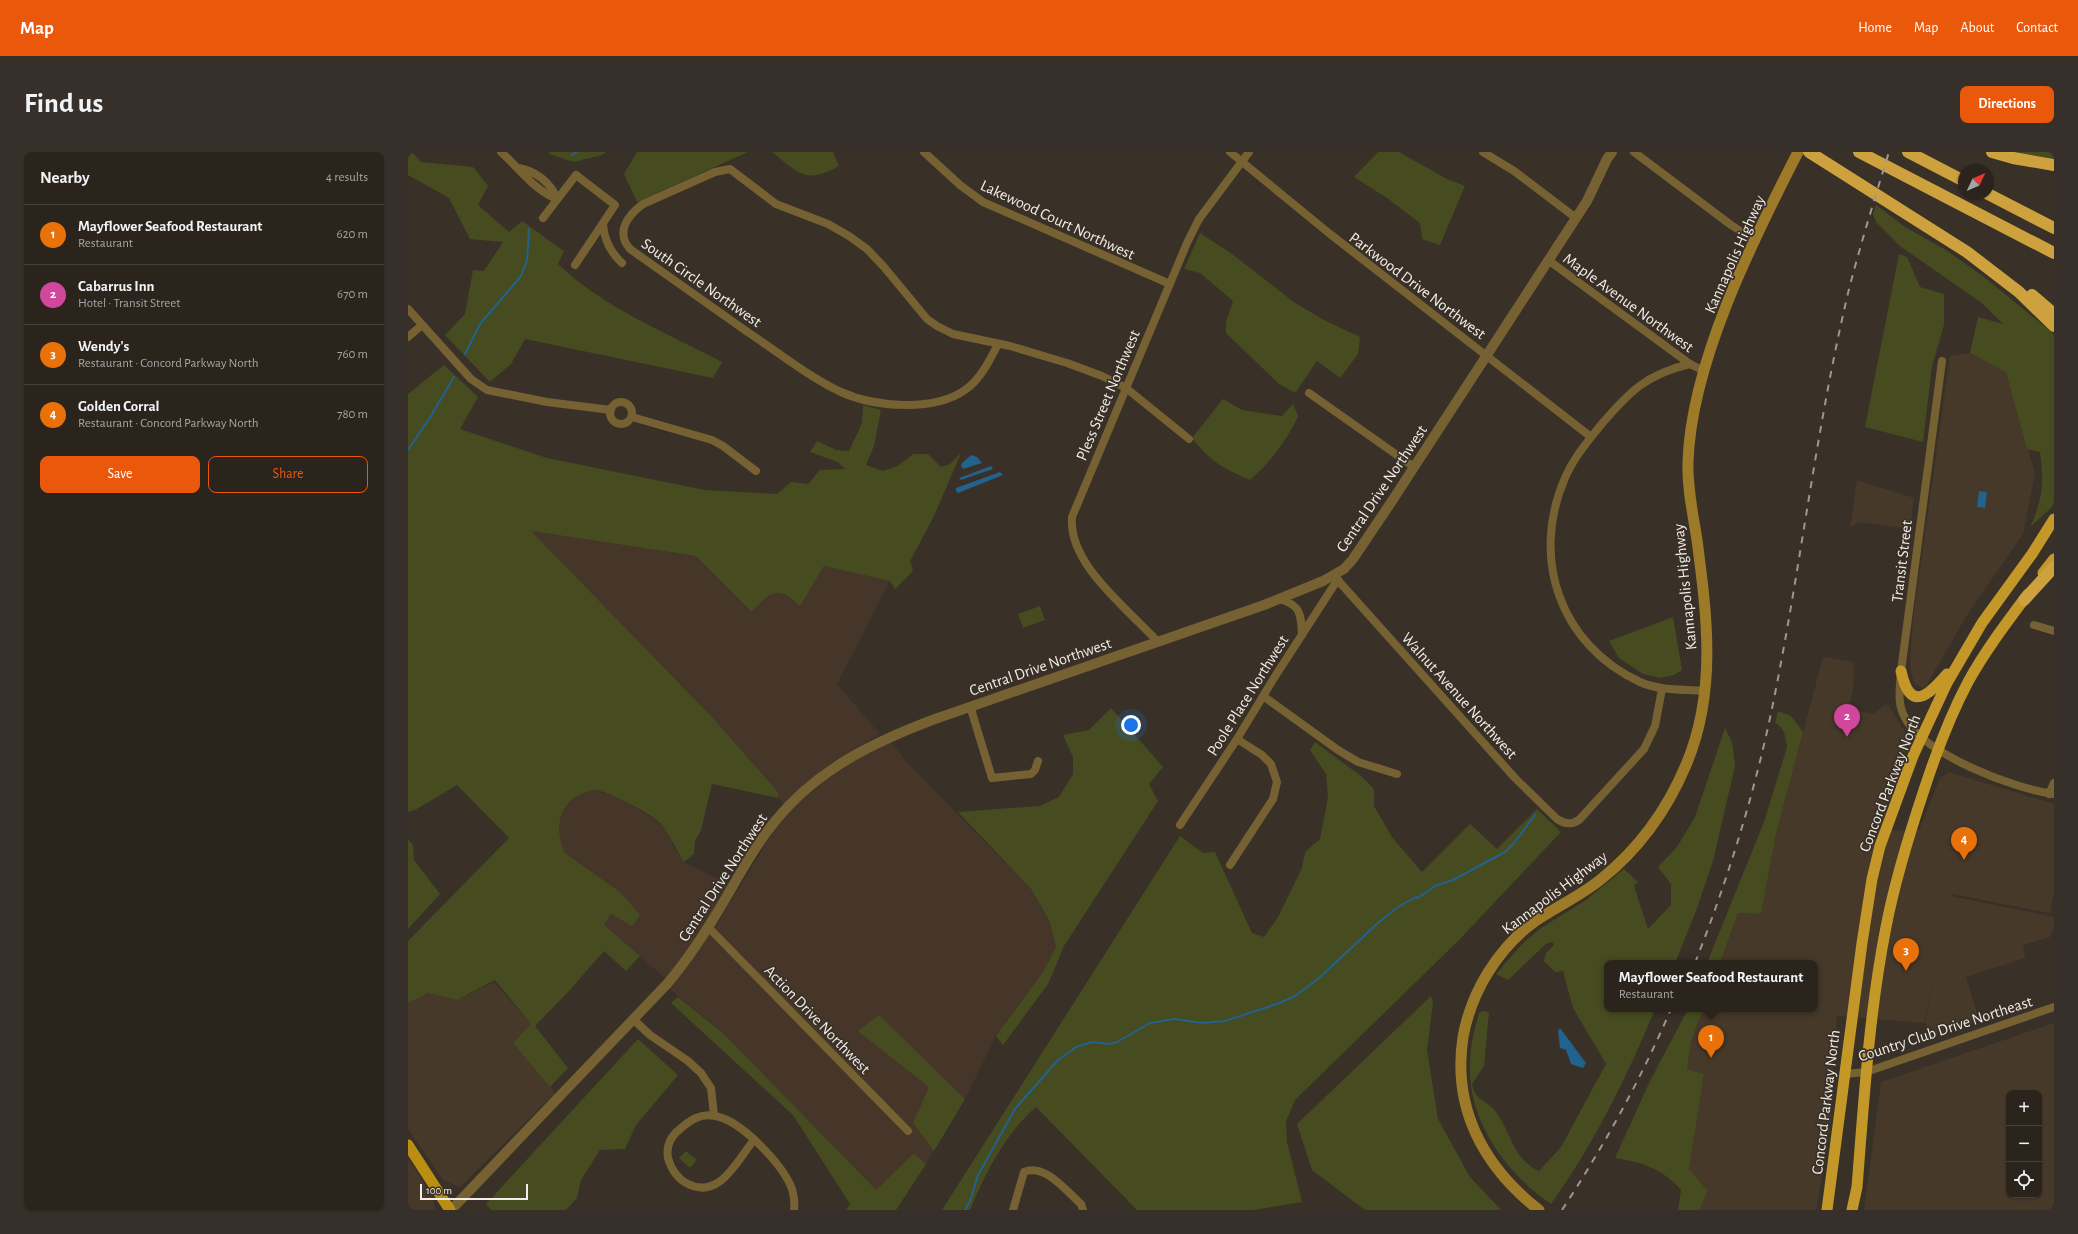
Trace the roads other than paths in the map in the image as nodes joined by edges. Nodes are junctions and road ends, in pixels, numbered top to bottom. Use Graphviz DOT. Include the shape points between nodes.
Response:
graph roads {
  1 [pos="501,152"];
  2 [pos="924,152"];
  3 [pos="1230,152"];
  4 [pos="1249,152"];
  5 [pos="1482,152"];
  6 [pos="1612,152"];
  7 [pos="1634,152"];
  8 [pos="1809,152"];
  9 [pos="1859,152"];
  10 [pos="1908,152"];
  11 [pos="1992,152"];
  12 [pos="1797,154"];
  13 [pos="1242,162"];
  14 [pos="2054,165"];
  15 [pos="1958,178"];
  16 [pos="1994,197"];
  17 [pos="557,199"];
  18 [pos="543,218"];
  19 [pos="1576,218"];
  20 [pos="603,224"];
  21 [pos="2054,228"];
  22 [pos="1756,241"];
  23 [pos="2054,253"];
  24 [pos="1548,260"];
  25 [pos="622,262"];
  26 [pos="575,265"];
  27 [pos="1170,284"];
  28 [pos="2019,292"];
  29 [pos="408,309"];
  30 [pos="2054,314"];
  31 [pos="422,325"];
  32 [pos="2054,326"];
  33 [pos="408,337"];
  34 [pos="998,344"];
  35 [pos="1487,355"];
  36 [pos="1942,361"];
  37 [pos="1696,367"];
  38 [pos="1126,388"];
  39 [pos="1309,393"];
  40 [pos="611,410"];
  41 [pos="632,417"];
  42 [pos="1591,437"];
  43 [pos="1189,440"];
  44 [pos="1414,467"];
  45 [pos="756,471"];
  46 [pos="2054,519"];
  47 [pos="2054,559"];
  48 [pos="2054,567"];
  49 [pos="1336,578"];
  50 [pos="1279,599"];
  51 [pos="2024,600"];
  52 [pos="2034,625"];
  53 [pos="2054,631"];
  54 [pos="1302,635"];
  55 [pos="1157,641"];
  56 [pos="1962,657"];
  57 [pos="1901,671"];
  58 [pos="1662,689"];
  59 [pos="1705,691"];
  60 [pos="1263,696"];
  61 [pos="970,706"];
  62 [pos="1237,739"];
  63 [pos="1921,739"];
  64 [pos="1938,751"];
  65 [pos="1038,761"];
  66 [pos="1397,774"];
  67 [pos="2054,783"];
  68 [pos="2051,794"];
  69 [pos="1180,825"];
  70 [pos="1230,865"];
  71 [pos="708,927"];
  72 [pos="2054,1006"];
  73 [pos="634,1020"];
  74 [pos="1866,1072"];
  75 [pos="1845,1074"];
  76 [pos="714,1115"];
  77 [pos="908,1131"];
  78 [pos="754,1140"];
  79 [pos="408,1145"];
  80 [pos="451,1210"];
  81 [pos="794,1210"];
  82 [pos="1013,1210"];
  83 [pos="1083,1210"];
  84 [pos="1539,1210"];
  85 [pos="1827,1210"];
  86 [pos="1852,1210"];
  1 -- 17 [label="street" via="519,168 531,170 544,180 554,189"];
  2 -- 27 [label="street, Lakewood Court Northwest" via="983,202"];
  3 -- 13 [label="street, Parkwood Drive Northwest"];
  4 -- 13 [label="street, Pless Street Northwest"];
  5 -- 19 [label="street" via="1514,171"];
  6 -- 19 [label="street, Central Drive Northwest"];
  7 -- 22 [label="street" via="1731,226"];
  8 -- 28 [label="highway" via="1944,238"];
  9 -- 23 [label="highway"];
  10 -- 15 [label="highway"];
  11 -- 14 [label="highway" via="2019,160"];
  12 -- 22 [label="main road, Kannapolis Highway"];
  13 -- 27 [label="street, Pless Street Northwest" via="1200,219"];
  13 -- 35 [label="street, Parkwood Drive Northwest" via="1330,234"];
  16 -- 21 [label="highway"];
  17 -- 18 [label="street"];
  17 -- 20 [label="street" via="576,175 615,205"];
  19 -- 24 [label="street, Central Drive Northwest"];
  20 -- 25 [label="street" via="608,246 613,255"];
  20 -- 26 [label="street"];
  22 -- 37 [label="main road, Kannapolis Highway"];
  24 -- 35 [label="street, Central Drive Northwest"];
  24 -- 37 [label="street, Maple Avenue Northwest"];
  27 -- 38 [label="street, Pless Street Northwest"];
  28 -- 30 [label="highway" via="2032,295"];
  28 -- 32 [label="highway"];
  29 -- 31 [label="street"];
  31 -- 33 [label="street"];
  31 -- 40 [label="street" via="471,379 487,390 547,402"];
  34 -- 34 [label="street, South Circle Northwest" via="954,334 937,326 927,319 867,249 828,224 776,204 730,169 715,172 643,204 632,212 624,224 623,238 630,249 780,354 827,384 860,398 908,405 954,397 966,390 980,375"];
  34 -- 38 [label="street, South Circle Northwest" via="1067,363"];
  35 -- 42 [label="street, Parkwood Drive Northwest"];
  35 -- 44 [label="street, Central Drive Northwest"];
  36 -- 57 [label="street, Transit Street"];
  37 -- 42 [label="street" via="1662,372 1630,392"];
  37 -- 59 [label="main road, Kannapolis Highway" via="1688,463 1707,623"];
  38 -- 43 [label="street, South Circle Northwest"];
  38 -- 55 [label="street, Pless Street Northwest" via="1076,503 1072,517 1073,537 1080,557 1090,570"];
  39 -- 44 [label="street"];
  40 -- 41 [label="street" via="619,402 625,403 630,406"];
  40 -- 41 [label="street" via="610,416 618,424 629,422"];
  41 -- 45 [label="street" via="712,440"];
  42 -- 58 [label="street" via="1570,467 1557,502 1551,555 1560,599 1576,630 1592,651 1634,679"];
  44 -- 49 [label="street, Central Drive Northwest" via="1353,559"];
  46 -- 56 [label="highway, Concord Parkway North"];
  47 -- 51 [label="highway"];
  48 -- 51 [label="highway"];
  49 -- 50 [label="street, Central Drive Northwest"];
  49 -- 54 [label="street, Poole Place Northwest"];
  49 -- 58 [label="street, Walnut Avenue Northwest" via="1515,778 1563,823 1579,820 1644,749 1656,726"];
  50 -- 54 [label="street" via="1289,602 1298,610"];
  50 -- 55 [label="street, Central Drive Northwest"];
  51 -- 64 [label="highway" via="1968,682"];
  52 -- 53 [label="street"];
  54 -- 60 [label="street, Poole Place Northwest"];
  55 -- 61 [label="street, Central Drive Northwest"];
  56 -- 57 [label="highway" via="1933,690 1921,697 1913,695 1908,690"];
  56 -- 63 [label="highway, Concord Parkway North"];
  57 -- 63 [label="street, Transit Street" via="1901,708 1908,723"];
  58 -- 59 [label="street"];
  59 -- 84 [label="main road, Kannapolis Highway" via="1695,740 1687,763 1668,801 1647,833 1601,879 1572,900 1534,922 1511,942 1484,979 1471,1008 1462,1054 1463,1088 1471,1122 1486,1154 1497,1170"];
  60 -- 62 [label="street, Poole Place Northwest"];
  60 -- 66 [label="street" via="1358,762"];
  61 -- 65 [label="street" via="992,778 1031,774"];
  61 -- 71 [label="street, Central Drive Northwest" via="885,738 849,757 814,783 776,820 755,849"];
  62 -- 69 [label="street, Poole Place Northwest"];
  62 -- 70 [label="street" via="1271,764 1277,782 1273,799"];
  63 -- 64 [label="street, Transit Street"];
  63 -- 75 [label="highway, Concord Parkway North" via="1891,813 1875,864"];
  64 -- 68 [label="street, Transit Street" via="1977,770 2032,790"];
  64 -- 74 [label="highway" via="1915,817 1890,906 1878,973"];
  67 -- 68 [label="street"];
  71 -- 73 [label="street, Central Drive Northwest" via="684,963"];
  71 -- 77 [label="street, Action Drive Northwest"];
  72 -- 74 [label="street, Country Club Drive Northeast"];
  73 -- 76 [label="street" via="702,1073 712,1088"];
  73 -- 80 [label="street, Central Drive Northwest"];
  74 -- 75 [label="street, Country Club Drive Northeast"];
  74 -- 86 [label="highway" via="1857,1187"];
  75 -- 85 [label="highway, Concord Parkway North"];
  76 -- 78 [label="street" via="730,1120"];
  76 -- 78 [label="street" via="702,1116 687,1122 674,1134 669,1143 668,1158 672,1169 687,1184 703,1188 717,1184 725,1178"];
  78 -- 81 [label="street" via="787,1179 794,1197"];
  79 -- 80 [label="main road"];
  82 -- 83 [label="street" via="1024,1172 1037,1170 1046,1173 1081,1204"];
}
